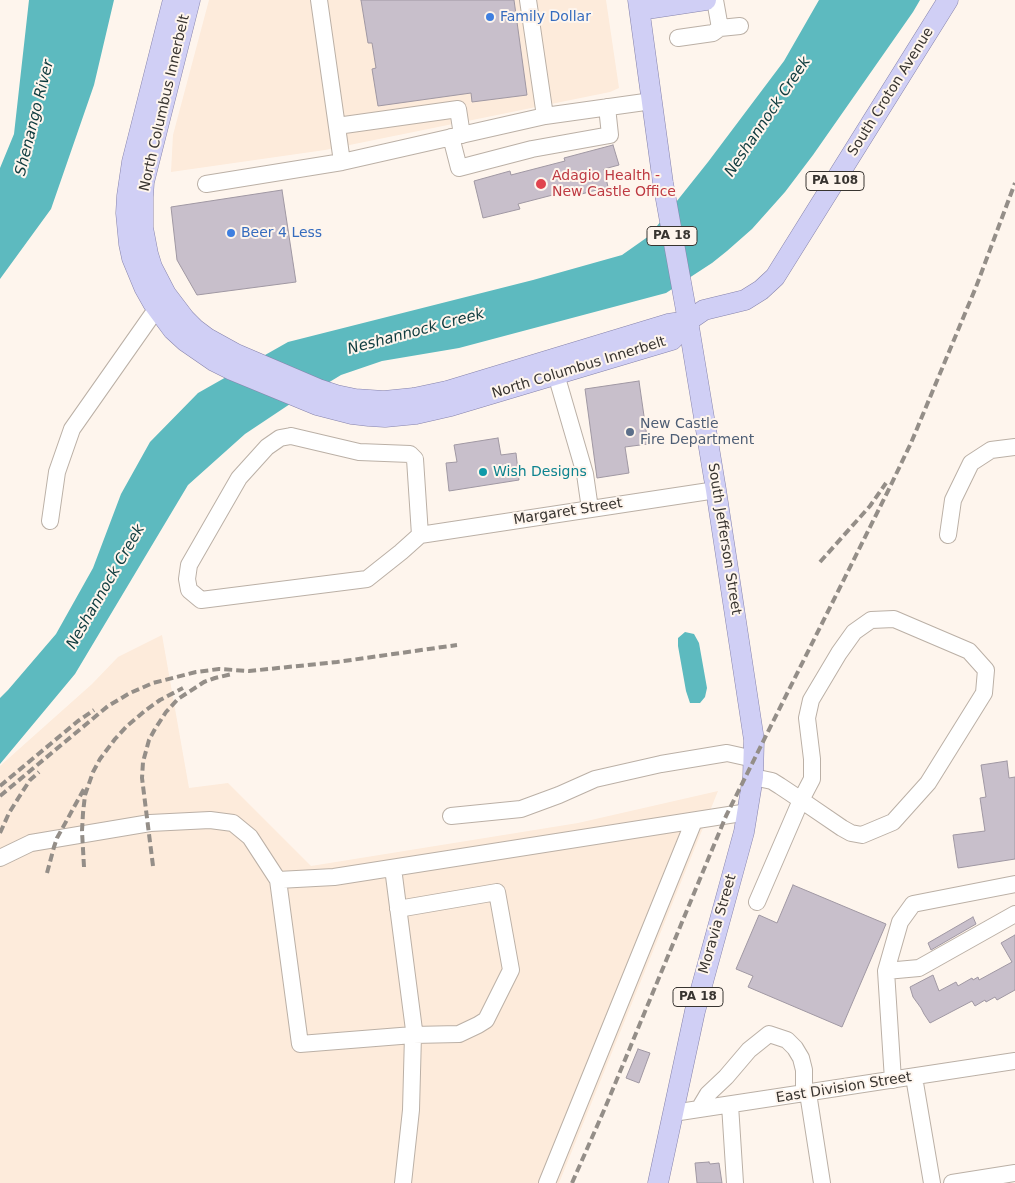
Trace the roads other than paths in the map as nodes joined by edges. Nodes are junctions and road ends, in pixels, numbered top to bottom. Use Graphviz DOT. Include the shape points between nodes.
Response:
graph roads {
  1 [pos="173,0"];
  2 [pos="190,0"];
  3 [pos="319,0"];
  4 [pos="528,0"];
  5 [pos="706,0"];
  6 [pos="714,0"];
  7 [pos="948,0"];
  8 [pos="639,5"];
  9 [pos="740,26"];
  10 [pos="720,28"];
  11 [pos="678,38"];
  12 [pos="652,101"];
  13 [pos="607,107"];
  14 [pos="546,116"];
  15 [pos="337,126"];
  16 [pos="457,136"];
  17 [pos="342,162"];
  18 [pos="206,184"];
  19 [pos="157,308"];
  20 [pos="688,321"];
  21 [pos="554,367"];
  22 [pos="1015,447"];
  23 [pos="716,490"];
  24 [pos="590,509"];
  25 [pos="50,521"];
  26 [pos="420,535"];
  27 [pos="948,535"];
  28 [pos="754,768"];
  29 [pos="801,800"];
  30 [pos="748,812"];
  31 [pos="451,816"];
  32 [pos="694,821"];
  33 [pos="0,858"];
  34 [pos="393,868"];
  35 [pos="278,880"];
  36 [pos="1015,884"];
  37 [pos="757,902"];
  38 [pos="398,909"];
  39 [pos="1011,920"];
  40 [pos="886,971"];
  41 [pos="413,1035"];
  42 [pos="1015,1061"];
  43 [pos="914,1077"];
  44 [pos="893,1080"];
  45 [pos="806,1094"];
  46 [pos="730,1105"];
  47 [pos="699,1109"];
  48 [pos="673,1113"];
  49 [pos="1015,1173"];
  50 [pos="403,1183"];
  51 [pos="547,1183"];
  52 [pos="658,1183"];
  53 [pos="735,1183"];
  54 [pos="822,1183"];
  55 [pos="932,1183"];
  56 [pos="952,1183"];
  1 -- 19 [label="main road, North Columbus Innerbelt" via="132,162 127,196 127,229 132,258"];
  2 -- 21 [label="main road, North Columbus Innerbelt" via="144,182 142,213 148,254 158,279 185,319 207,338 251,361 336,395 370,400 414,398"];
  3 -- 15 [label="street"];
  4 -- 14 [label="street"];
  5 -- 8 [label="main road"];
  6 -- 10 [label="street"];
  7 -- 20 [label="main road, South Croton Avenue / PA 108" via="775,277 753,296 704,310"];
  8 -- 12 [label="main road, South Jefferson Street / PA 18"];
  9 -- 10 [label="street"];
  10 -- 11 [label="street" via="713,33"];
  12 -- 13 [label="street"];
  12 -- 20 [label="main road, South Jefferson Street / PA 18"];
  13 -- 14 [label="street"];
  13 -- 16 [label="street" via="610,135 532,149 459,168"];
  14 -- 16 [label="street"];
  15 -- 16 [label="street" via="458,109"];
  15 -- 17 [label="street"];
  16 -- 17 [label="street"];
  17 -- 18 [label="street"];
  19 -- 21 [label="main road, North Columbus Innerbelt" via="185,341 232,370 299,398 352,414 400,416 451,406"];
  19 -- 25 [label="street" via="72,429 57,472"];
  20 -- 21 [label="main road, North Columbus Innerbelt" via="672,340"];
  20 -- 23 [label="main road, South Jefferson Street / PA 18"];
  21 -- 24 [label="street" via="585,474"];
  22 -- 27 [label="street" via="991,450 970,463 953,500"];
  23 -- 24 [label="street, Margaret Street"];
  23 -- 28 [label="main road, South Jefferson Street / PA 18" via="752,722"];
  24 -- 26 [label="street, Margaret Street"];
  26 -- 26 [label="street" via="415,459 410,454 359,452 291,436 280,438 267,447 240,478 189,565 186,579 189,590 201,600 367,579"];
  28 -- 29 [label="street"];
  28 -- 30 [label="main road, South Jefferson Street / PA 18"];
  28 -- 31 [label="street" via="728,753 596,779 521,809"];
  29 -- 29 [label="street" via="851,833 862,835 893,822 928,783 984,693 986,670 969,651 894,619 871,620 854,632 811,700 806,718 812,779"];
  29 -- 37 [label="street"];
  30 -- 32 [label="street"];
  30 -- 48 [label="main road, Moravia Street / PA 18" via="702,981"];
  32 -- 34 [label="street"];
  32 -- 51 [label="street"];
  33 -- 35 [label="street" via="31,843 150,823 210,820 233,824 250,837"];
  34 -- 35 [label="street" via="334,877"];
  34 -- 38 [label="street"];
  35 -- 41 [label="street" via="300,1044"];
  36 -- 40 [label="street" via="913,904 900,922"];
  38 -- 41 [label="street"];
  38 -- 41 [label="street" via="497,892 510,970 486,1020 459,1034"];
  39 -- 40 [label="street" via="919,968"];
  40 -- 44 [label="street"];
  41 -- 50 [label="street" via="411,1110"];
  42 -- 43 [label="street, East Division Street"];
  43 -- 44 [label="street, East Division Street"];
  43 -- 55 [label="street"];
  44 -- 45 [label="street, East Division Street"];
  45 -- 46 [label="street, East Division Street"];
  45 -- 47 [label="street" via="804,1070 795,1048 787,1040 769,1034 749,1050 708,1094"];
  45 -- 54 [label="street"];
  46 -- 47 [label="street, East Division Street"];
  46 -- 53 [label="street"];
  47 -- 48 [label="street, East Division Street"];
  48 -- 52 [label="main road, Moravia Street / PA 18"];
  49 -- 56 [label="street"];
}
